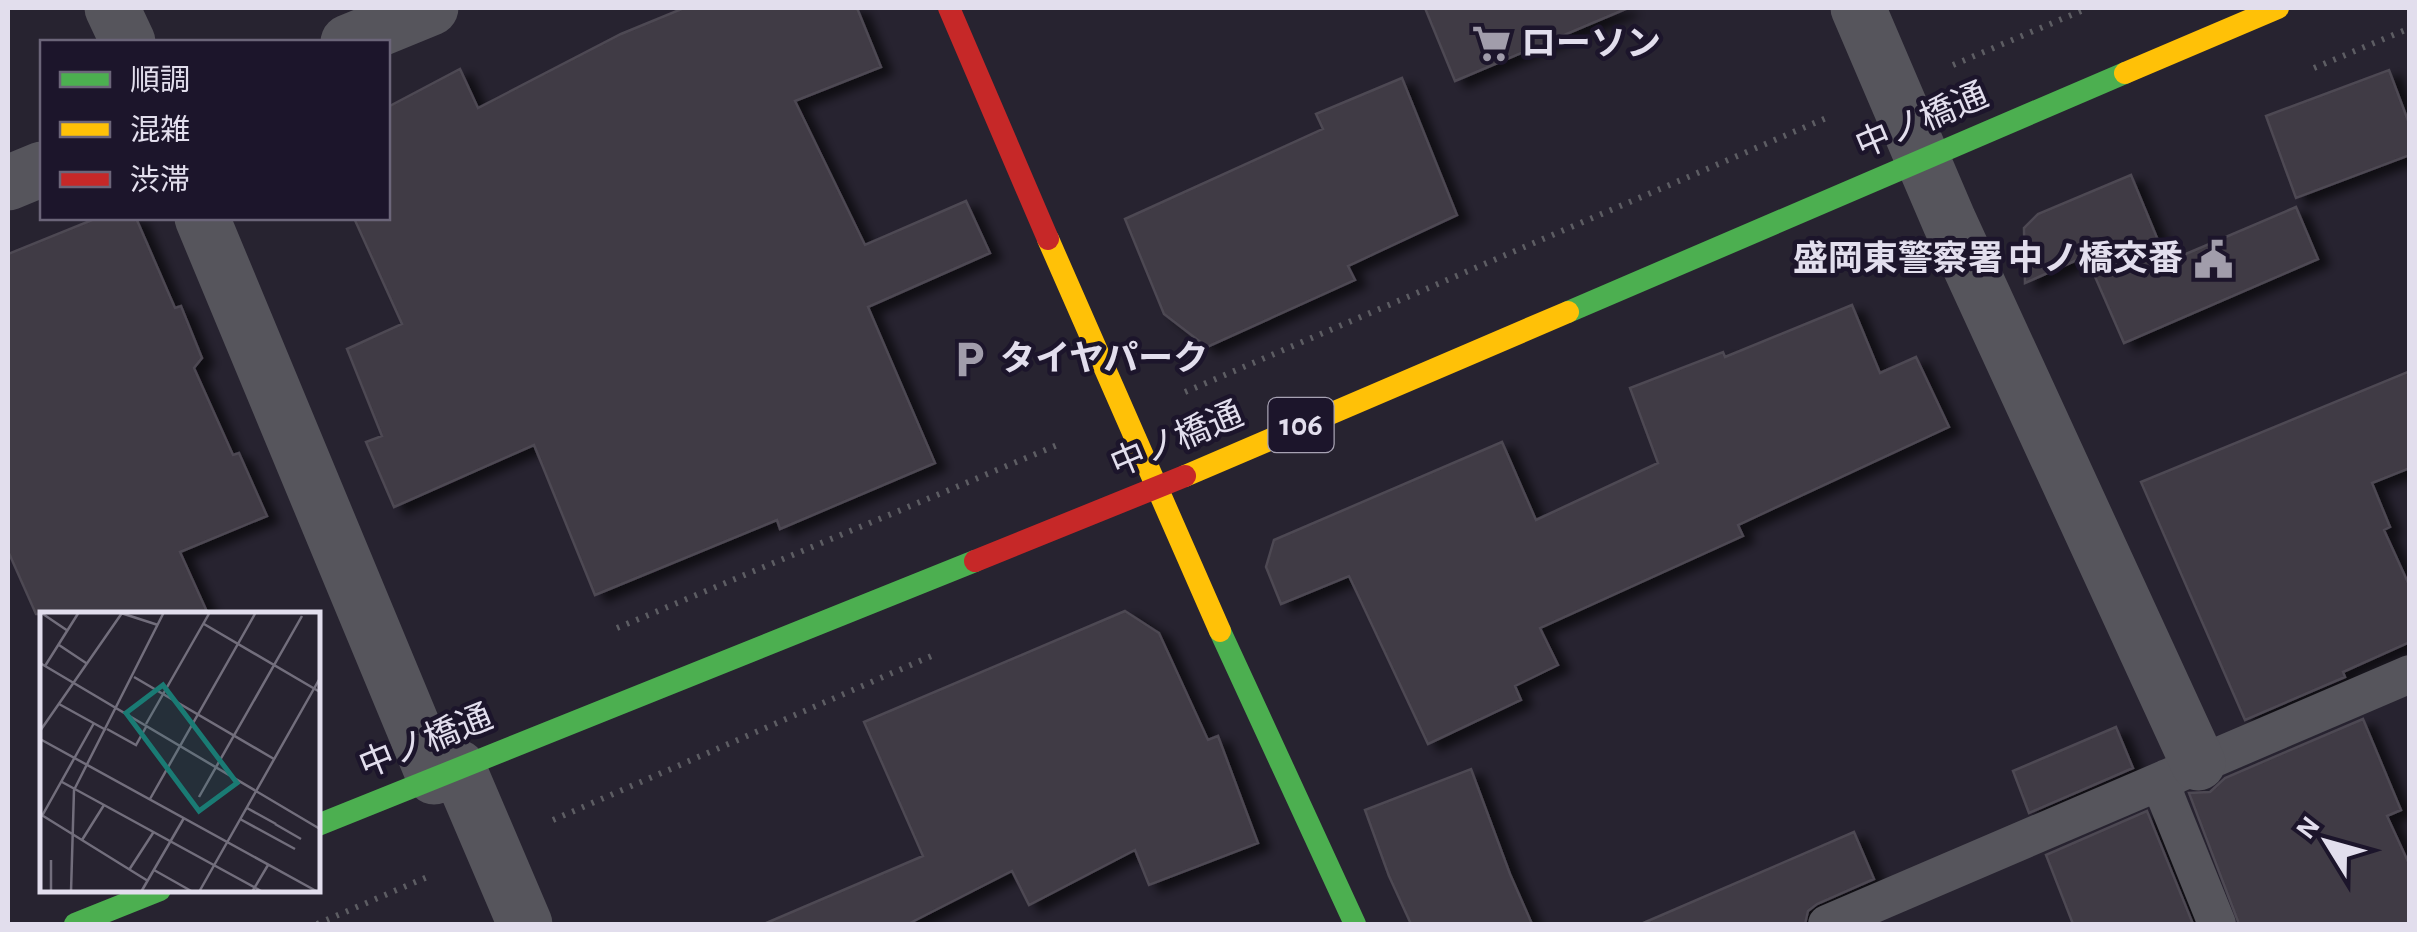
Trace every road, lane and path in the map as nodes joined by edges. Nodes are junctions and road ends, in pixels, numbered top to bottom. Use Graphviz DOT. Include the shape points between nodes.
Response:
graph roads {
  1 [pos="112,8"];
  2 [pos="431,8"];
  3 [pos="949,8"];
  4 [pos="1858,8"];
  5 [pos="2088,8"];
  6 [pos="2278,8"];
  7 [pos="127,40"];
  8 [pos="353,40"];
  9 [pos="1893,90"];
  10 [pos="1923,158"];
  11 [pos="40,170"];
  12 [pos="8,183"];
  13 [pos="203,220"];
  14 [pos="1124,418"];
  15 [pos="1155,489"];
  16 [pos="610,630"];
  17 [pos="2410,674"];
  18 [pos="2182,771"];
  19 [pos="446,772"];
  20 [pos="320,823"];
  21 [pos="155,892"];
  22 [pos="75,924"];
  23 [pos="525,924"];
  24 [pos="1355,924"];
  25 [pos="1828,924"];
  26 [pos="2217,924"];
  1 -- 7 [label="street"];
  2 -- 8 [label="street"];
  3 -- 14 [label="main road"];
  4 -- 9 [label="street"];
  5 -- 9 [label="path"];
  6 -- 10 [label="main road, 中ノ橋通 / 106"];
  9 -- 10 [label="street"];
  9 -- 14 [label="path"];
  10 -- 15 [label="main road, 中ノ橋通 / 106"];
  10 -- 18 [label="street"];
  11 -- 12 [label="street"];
  13 -- 19 [label="street"];
  14 -- 15 [label="main road"];
  14 -- 16 [label="path"];
  15 -- 19 [label="main road, 中ノ橋通 / 106"];
  15 -- 24 [label="main road"];
  17 -- 18 [label="lane"];
  18 -- 25 [label="lane"];
  18 -- 26 [label="lane" via="2165,795"];
  19 -- 20 [label="main road, 中ノ橋通 / 106"];
  19 -- 23 [label="street"];
  21 -- 22 [label="main road"];
}
